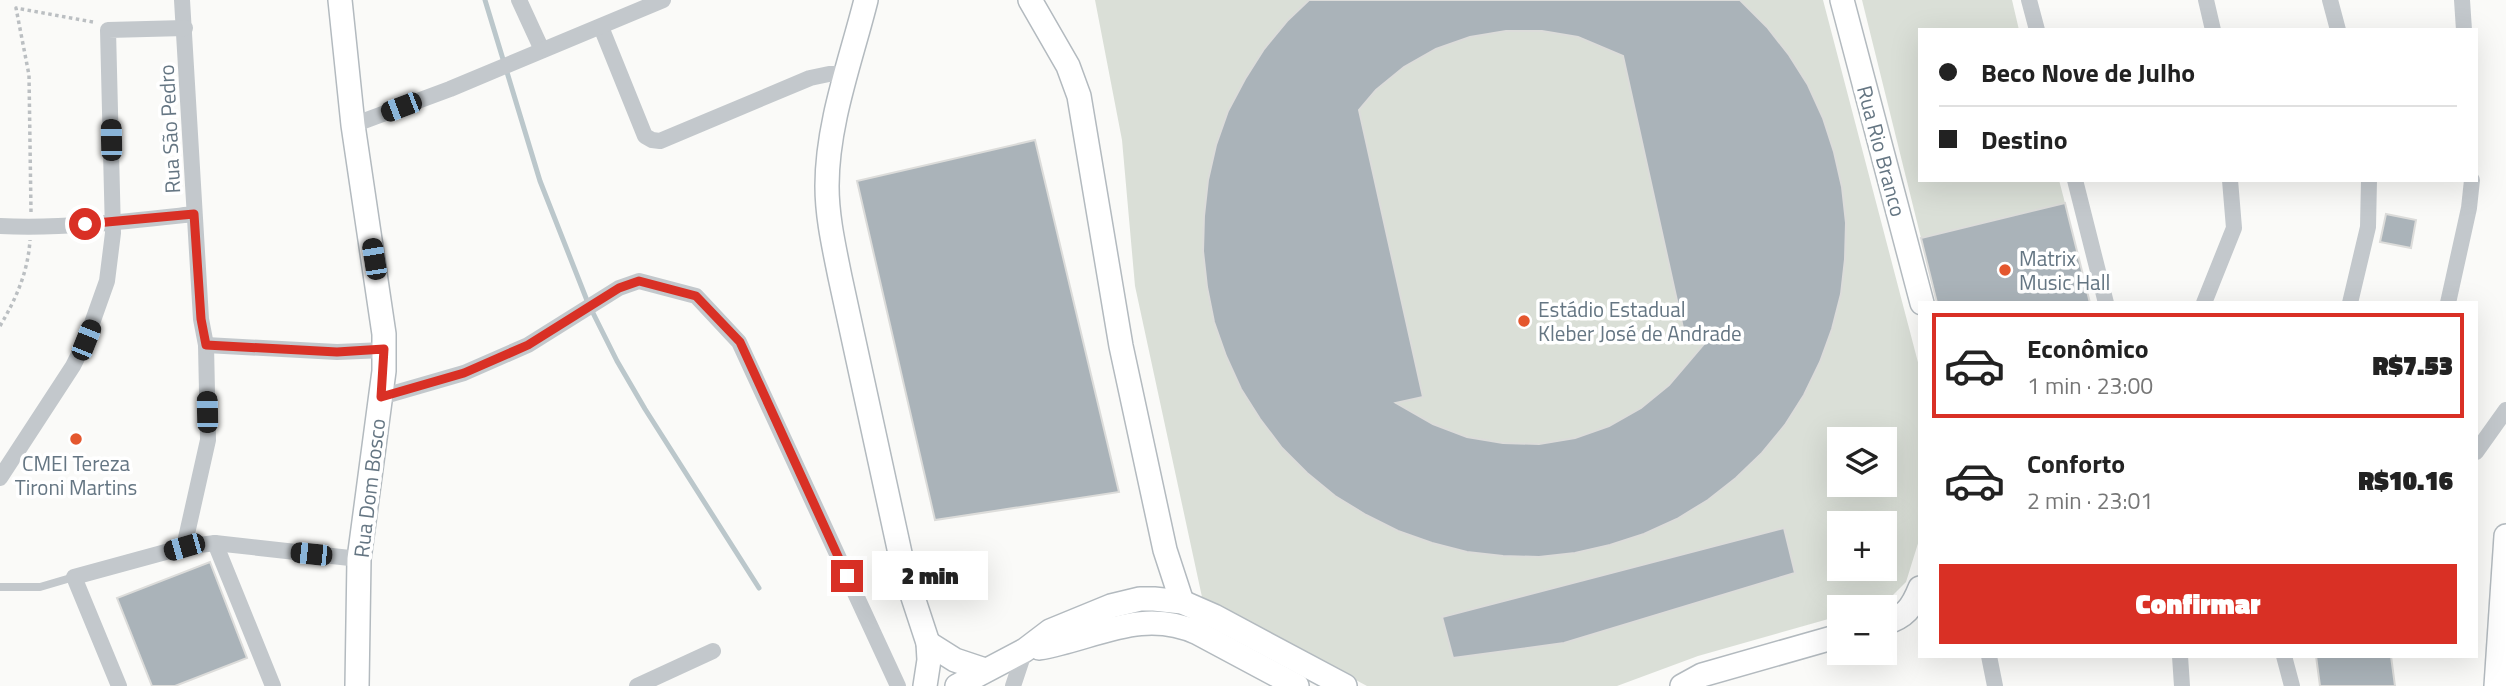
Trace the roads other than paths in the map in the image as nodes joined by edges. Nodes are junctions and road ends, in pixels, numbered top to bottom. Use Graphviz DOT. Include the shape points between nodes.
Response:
graph roads {
  1 [pos="182,0"];
  2 [pos="340,0"];
  3 [pos="519,0"];
  4 [pos="663,0"];
  5 [pos="866,0"];
  6 [pos="1030,0"];
  7 [pos="1842,0"];
  8 [pos="2029,0"];
  9 [pos="2206,0"];
  10 [pos="2330,0"];
  11 [pos="2462,0"];
  12 [pos="601,27"];
  13 [pos="184,28"];
  14 [pos="2036,28"];
  15 [pos="2213,28"];
  16 [pos="2337,28"];
  17 [pos="2464,28"];
  18 [pos="542,50"];
  19 [pos="847,74"];
  20 [pos="353,125"];
  21 [pos="2076,182"];
  22 [pos="2230,182"];
  23 [pos="2369,182"];
  24 [pos="2472,182"];
  25 [pos="194,214"];
  26 [pos="112,222"];
  27 [pos="0,226"];
  28 [pos="1921,301"];
  29 [pos="2105,301"];
  30 [pos="2205,301"];
  31 [pos="2350,301"];
  32 [pos="2448,301"];
  33 [pos="206,345"];
  34 [pos="384,349"];
  35 [pos="381,397"];
  36 [pos="2506,410"];
  37 [pos="2478,449"];
  38 [pos="0,478"];
  39 [pos="2506,536"];
  40 [pos="215,543"];
  41 [pos="184,547"];
  42 [pos="359,559"];
  43 [pos="74,577"];
  44 [pos="0,587"];
  45 [pos="1918,593"];
  46 [pos="1182,602"];
  47 [pos="1897,618"];
  48 [pos="1827,639"];
  49 [pos="928,643"];
  50 [pos="1025,650"];
  51 [pos="713,651"];
  52 [pos="1989,658"];
  53 [pos="2180,658"];
  54 [pos="2285,658"];
  55 [pos="985,670"];
  56 [pos="119,686"];
  57 [pos="273,686"];
  58 [pos="357,686"];
  59 [pos="637,686"];
  60 [pos="898,686"];
  61 [pos="925,686"];
  62 [pos="957,686"];
  63 [pos="1013,686"];
  64 [pos="1297,686"];
  65 [pos="1345,686"];
  66 [pos="1682,686"];
  67 [pos="1995,686"];
  68 [pos="2182,686"];
  69 [pos="2292,686"];
  70 [pos="2496,686"];
  1 -- 13 [label="street, Rua São Pedro"];
  2 -- 20 [label="street, Rua Dom Bosco"];
  3 -- 18 [label="street"];
  4 -- 12 [label="street"];
  5 -- 19 [label="street"];
  6 -- 46 [label="street" via="1068,66 1079,96 1121,346 1165,550"];
  7 -- 28 [label="street, Rua Rio Branco"];
  8 -- 14 [label="street"];
  9 -- 15 [label="street"];
  10 -- 16 [label="street"];
  11 -- 17 [label="street"];
  12 -- 18 [label="street"];
  12 -- 19 [label="street" via="645,135 652,140 660,141 810,78"];
  13 -- 25 [label="street, Rua São Pedro"];
  13 -- 26 [label="street" via="108,30"];
  18 -- 20 [label="street"];
  19 -- 49 [label="street" via="830,143 831,232 903,567"];
  20 -- 34 [label="street, Rua Dom Bosco" via="383,313"];
  21 -- 29 [label="street"];
  22 -- 30 [label="street" via="2234,228"];
  23 -- 31 [label="street" via="2368,228"];
  24 -- 32 [label="street"];
  25 -- 26 [label="street"];
  25 -- 33 [label="street, Rua São Pedro"];
  26 -- 27 [label="street"];
  26 -- 38 [label="street" via="107,281 86,340"];
  33 -- 34 [label="street" via="337,352"];
  33 -- 41 [label="street, Rua São Pedro" via="208,440"];
  34 -- 35 [label="street, Rua Dom Bosco"];
  35 -- 42 [label="street, Rua Dom Bosco"];
  35 -- 60 [label="street" via="464,373 528,345 619,288 639,281 696,296 740,342"];
  36 -- 37 [label="street"];
  39 -- 70 [label="street"];
  40 -- 41 [label="street"];
  40 -- 42 [label="street"];
  40 -- 57 [label="street"];
  41 -- 43 [label="street"];
  42 -- 58 [label="street, Rua Dom Bosco"];
  43 -- 44 [label="lane" via="40,587"];
  43 -- 56 [label="street"];
  45 -- 47 [label="street" via="1907,613"];
  46 -- 50 [label="street" via="1140,599 1111,606 1051,631"];
  46 -- 65 [label="street"];
  48 -- 66 [label="street" via="1702,675"];
  49 -- 55 [label="street" via="955,660"];
  49 -- 61 [label="street"];
  50 -- 55 [label="street"];
  50 -- 63 [label="street"];
  50 -- 64 [label="street" via="1120,626 1165,623 1198,633"];
  51 -- 59 [label="street"];
  52 -- 67 [label="street"];
  53 -- 68 [label="street"];
  54 -- 69 [label="street"];
  55 -- 62 [label="street"];
}
